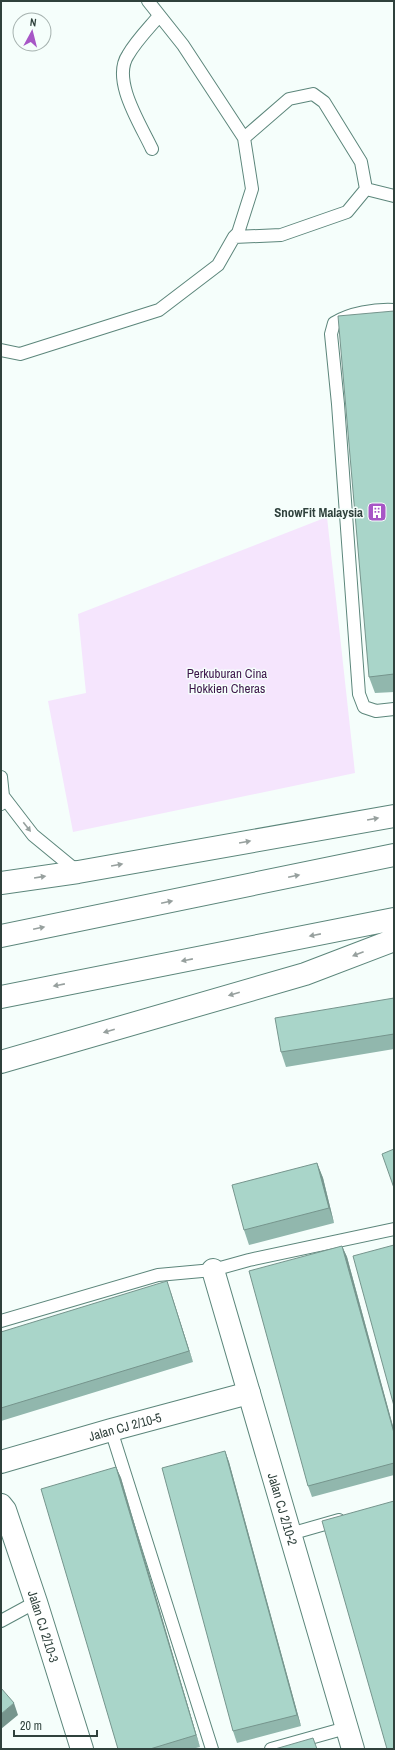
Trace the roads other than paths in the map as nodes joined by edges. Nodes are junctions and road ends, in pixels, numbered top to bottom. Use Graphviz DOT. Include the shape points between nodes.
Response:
graph roads {
  1 [pos="148,1"];
  2 [pos="159,16"];
  3 [pos="244,138"];
  4 [pos="152,149"];
  5 [pos="366,189"];
  6 [pos="394,196"];
  7 [pos="234,237"];
  8 [pos="394,310"];
  9 [pos="1,350"];
  10 [pos="394,709"];
  11 [pos="1,777"];
  12 [pos="2,800"];
  13 [pos="394,816"];
  14 [pos="394,855"];
  15 [pos="78,872"];
  16 [pos="1,883"];
  17 [pos="394,919"];
  18 [pos="1,936"];
  19 [pos="394,940"];
  20 [pos="1,997"];
  21 [pos="1,1062"];
  22 [pos="394,1229"];
  23 [pos="213,1270"];
  24 [pos="1,1321"];
  25 [pos="249,1393"];
  26 [pos="111,1430"];
  27 [pos="1,1462"];
  28 [pos="1,1505"];
  29 [pos="350,1517"];
  30 [pos="290,1534"];
  31 [pos="36,1602"];
  32 [pos="1,1621"];
  33 [pos="346,1728"];
  34 [pos="77,1747"];
  35 [pos="212,1749"];
  36 [pos="272,1749"];
  37 [pos="353,1749"];
  1 -- 2 [label="lane"];
  2 -- 3 [label="lane" via="182,45"];
  2 -- 4 [label="lane" via="127,56 122,75 126,95"];
  3 -- 5 [label="lane" via="289,99 313,94 324,102 361,162"];
  3 -- 7 [label="lane" via="252,189"];
  5 -- 6 [label="lane"];
  5 -- 7 [label="lane" via="347,212 281,235"];
  7 -- 9 [label="lane" via="218,265 159,310 20,354"];
  8 -- 10 [label="lane" via="343,318 334,323 331,334 359,694 364,707 376,711"];
  11 -- 12 [label="lane"];
  12 -- 15 [label="lane, one-way" via="33,835"];
  15 -- 13 [label="main road, one-way"];
  18 -- 14 [label="main road, one-way"];
  16 -- 15 [label="main road, one-way"];
  17 -- 20 [label="main road, one-way"];
  19 -- 21 [label="main road, one-way" via="305,974"];
  22 -- 23 [label="lane"];
  23 -- 24 [label="lane" via="158,1274"];
  23 -- 25 [label="main road, Jalan CJ 2/10-2"];
  25 -- 26 [label="main road, Jalan CJ 2/10-5"];
  25 -- 30 [label="main road, Jalan CJ 2/10-2"];
  26 -- 27 [label="main road, Jalan CJ 2/10-5"];
  26 -- 35 [label="lane"];
  28 -- 31 [label="main road, Jalan CJ 2/10-3"];
  29 -- 30 [label="lane"];
  30 -- 33 [label="main road, Jalan CJ 2/10-2"];
  31 -- 32 [label="lane"];
  31 -- 34 [label="main road, Jalan CJ 2/10-3"];
  33 -- 36 [label="lane"];
  33 -- 37 [label="main road, Jalan CJ 2/10-2"];
}
